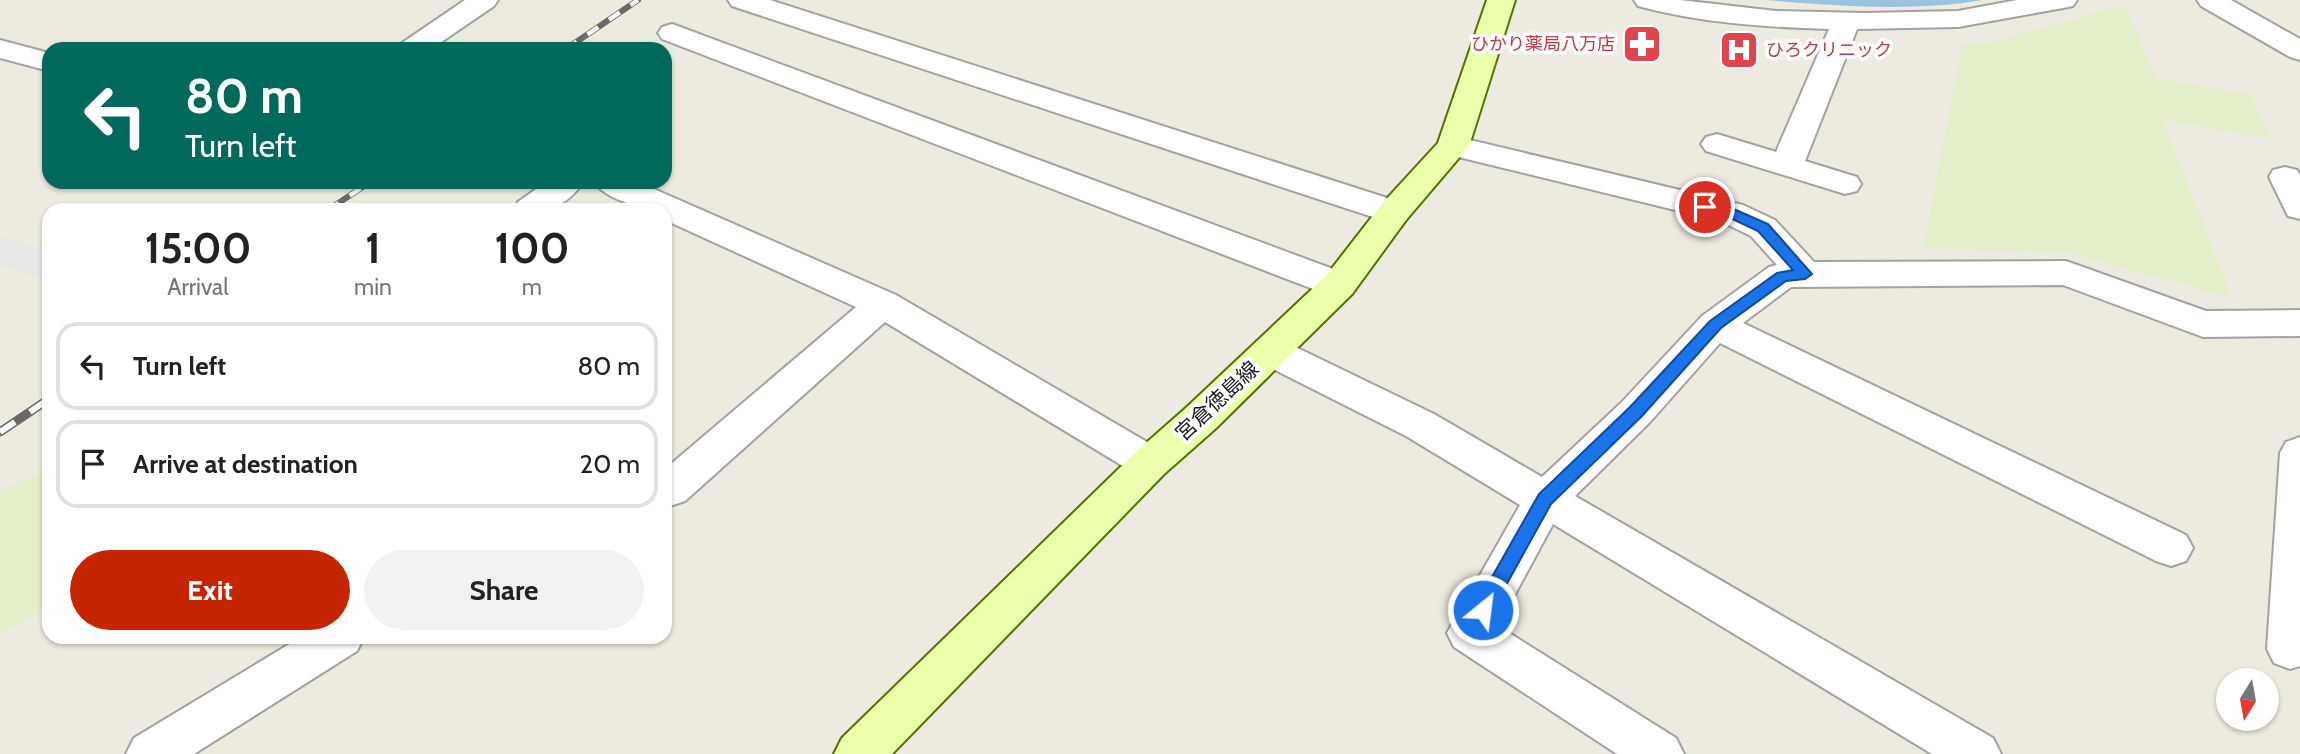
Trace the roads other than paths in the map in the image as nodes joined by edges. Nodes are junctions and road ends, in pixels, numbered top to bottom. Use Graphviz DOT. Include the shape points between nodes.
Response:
graph roads {
  1 [pos="484,0"];
  2 [pos="743,0"];
  3 [pos="1501,0"];
  4 [pos="1648,0"];
  5 [pos="2063,0"];
  6 [pos="2211,0"];
  7 [pos="1847,20"];
  8 [pos="672,33"];
  9 [pos="422,42"];
  10 [pos="0,49"];
  11 [pos="2300,51"];
  12 [pos="42,60"];
  13 [pos="1717,144"];
  14 [pos="1453,146"];
  15 [pos="1787,164"];
  16 [pos="2285,177"];
  17 [pos="1845,184"];
  18 [pos="558,189"];
  19 [pos="626,189"];
  20 [pos="539,203"];
  21 [pos="657,203"];
  22 [pos="2300,208"];
  23 [pos="672,210"];
  24 [pos="1394,212"];
  25 [pos="1805,274"];
  26 [pos="1339,285"];
  27 [pos="883,304"];
  28 [pos="2300,323"];
  29 [pos="1716,325"];
  30 [pos="1270,351"];
  31 [pos="2300,453"];
  32 [pos="1150,463"];
  33 [pos="672,487"];
  34 [pos="1545,499"];
  35 [pos="2171,548"];
  36 [pos="330,644"];
  37 [pos="2290,649"];
  38 [pos="151,754"];
  39 [pos="859,754"];
  40 [pos="1659,754"];
  41 [pos="1976,754"];
  1 -- 9 [label="street"];
  2 -- 24 [label="street"];
  3 -- 14 [label="main road, 宮倉徳島線"];
  4 -- 7 [label="street" via="1682,9 1776,19"];
  5 -- 7 [label="street" via="1958,19"];
  6 -- 11 [label="street"];
  7 -- 15 [label="street"];
  8 -- 26 [label="street"];
  10 -- 12 [label="street"];
  13 -- 15 [label="street"];
  14 -- 24 [label="main road, 宮倉徳島線"];
  14 -- 25 [label="street" via="1731,213 1763,228"];
  15 -- 17 [label="street"];
  16 -- 22 [label="street"];
  18 -- 20 [label="street"];
  19 -- 21 [label="street"];
  23 -- 27 [label="street"];
  24 -- 26 [label="main road, 宮倉徳島線"];
  25 -- 28 [label="street" via="2066,273 2203,324"];
  25 -- 29 [label="street" via="1782,276"];
  26 -- 30 [label="main road, 宮倉徳島線"];
  27 -- 32 [label="street"];
  27 -- 33 [label="street"];
  29 -- 34 [label="street" via="1636,412"];
  29 -- 35 [label="street"];
  30 -- 32 [label="main road, 宮倉徳島線"];
  30 -- 34 [label="street" via="1420,425"];
  31 -- 37 [label="street"];
  32 -- 39 [label="main road, 宮倉徳島線"];
  34 -- 40 [label="street" via="1470,633"];
  34 -- 41 [label="street"];
  36 -- 38 [label="street"];
}
